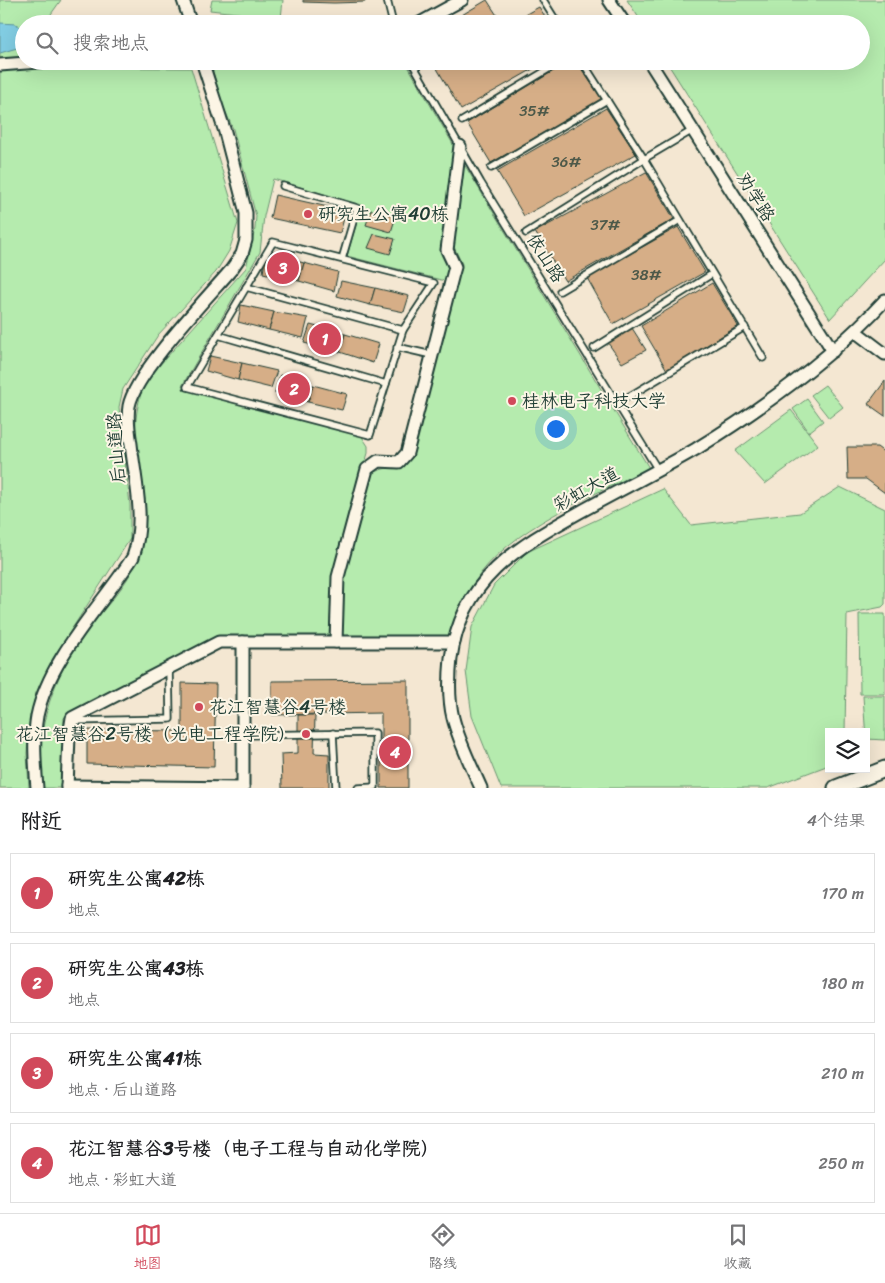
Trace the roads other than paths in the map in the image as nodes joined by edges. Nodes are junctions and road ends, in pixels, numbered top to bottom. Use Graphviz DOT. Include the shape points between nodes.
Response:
graph roads {
  1 [pos="183,0"];
  2 [pos="387,0"];
  3 [pos="462,0"];
  4 [pos="543,0"];
  5 [pos="610,0"];
  6 [pos="188,15"];
  7 [pos="391,15"];
  8 [pos="434,15"];
  9 [pos="552,15"];
  10 [pos="619,15"];
  11 [pos="15,64"];
  12 [pos="0,65"];
  13 [pos="205,70"];
  14 [pos="415,70"];
  15 [pos="547,70"];
  16 [pos="588,70"];
  17 [pos="655,70"];
  18 [pos="606,100"];
  19 [pos="462,121"];
  20 [pos="693,130"];
  21 [pos="460,146"];
  22 [pos="644,159"];
  23 [pos="491,168"];
  24 [pos="283,186"];
  25 [pos="680,220"];
  26 [pos="526,233"];
  27 [pos="342,259"];
  28 [pos="712,274"];
  29 [pos="246,287"];
  30 [pos="560,291"];
  31 [pos="885,300"];
  32 [pos="745,327"];
  33 [pos="403,330"];
  34 [pos="856,332"];
  35 [pos="218,335"];
  36 [pos="397,347"];
  37 [pos="594,348"];
  38 [pos="832,351"];
  39 [pos="885,354"];
  40 [pos="432,355"];
  41 [pos="763,358"];
  42 [pos="386,384"];
  43 [pos="628,397"];
  44 [pos="658,470"];
  45 [pos="243,642"];
  46 [pos="336,642"];
  47 [pos="454,642"];
  48 [pos="169,667"];
  49 [pos="70,721"];
  50 [pos="333,733"];
  51 [pos="243,735"];
  52 [pos="885,769"];
  53 [pos="67,787"];
  54 [pos="37,788"];
  55 [pos="243,788"];
  56 [pos="336,788"];
  57 [pos="358,788"];
  58 [pos="481,788"];
  59 [pos="836,788"];
  1 -- 6 [label="street"];
  2 -- 7 [label="lane"];
  3 -- 8 [label="street"];
  4 -- 9 [label="lane"];
  5 -- 10 [label="street"];
  11 -- 12 [label="street"];
  13 -- 54 [label="street, 后山道路" via="246,213 246,240 242,254 231,270 153,362 131,400 129,430 138,505 138,542 134,557 48,682 36,729"];
  14 -- 21 [label="lane, 依山路"];
  15 -- 19 [label="lane"];
  16 -- 18 [label="lane"];
  17 -- 20 [label="street, 劝学路"];
  18 -- 22 [label="lane"];
  18 -- 23 [label="lane"];
  20 -- 22 [label="lane"];
  20 -- 38 [label="street, 劝学路"];
  21 -- 40 [label="street" via="447,250 455,267"];
  21 -- 44 [label="lane, 依山路"];
  22 -- 25 [label="lane"];
  22 -- 26 [label="lane"];
  24 -- 27 [label="lane" via="356,208"];
  25 -- 28 [label="lane"];
  25 -- 30 [label="lane"];
  27 -- 29 [label="lane" via="273,242"];
  27 -- 33 [label="lane" via="434,283"];
  28 -- 32 [label="lane"];
  28 -- 37 [label="lane"];
  29 -- 33 [label="lane"];
  29 -- 35 [label="lane"];
  31 -- 34 [label="street, 彩虹大道"];
  32 -- 41 [label="lane"];
  32 -- 43 [label="lane"];
  33 -- 36 [label="lane"];
  34 -- 38 [label="street, 彩虹大道"];
  34 -- 39 [label="street"];
  35 -- 42 [label="lane"];
  35 -- 42 [label="lane" via="187,387 370,435"];
  36 -- 40 [label="lane"];
  36 -- 42 [label="lane"];
  38 -- 44 [label="street, 彩虹大道" via="745,417"];
  40 -- 46 [label="street" via="406,456 399,462 376,462 367,469 338,577"];
  44 -- 47 [label="street, 彩虹大道" via="514,551 476,591 462,617"];
  45 -- 46 [label="street"];
  45 -- 48 [label="street" via="216,643"];
  45 -- 51 [label="street"];
  46 -- 47 [label="street"];
  47 -- 58 [label="street, 彩虹大道" via="449,676 453,718"];
  48 -- 49 [label="street"];
  48 -- 49 [label="lane" via="170,719"];
  49 -- 53 [label="street"];
  50 -- 51 [label="lane"];
  50 -- 56 [label="lane"];
  50 -- 57 [label="lane" via="375,733 375,787"];
  51 -- 55 [label="street"];
  52 -- 59 [label="main road"];
  53 -- 55 [label="street"];
}
